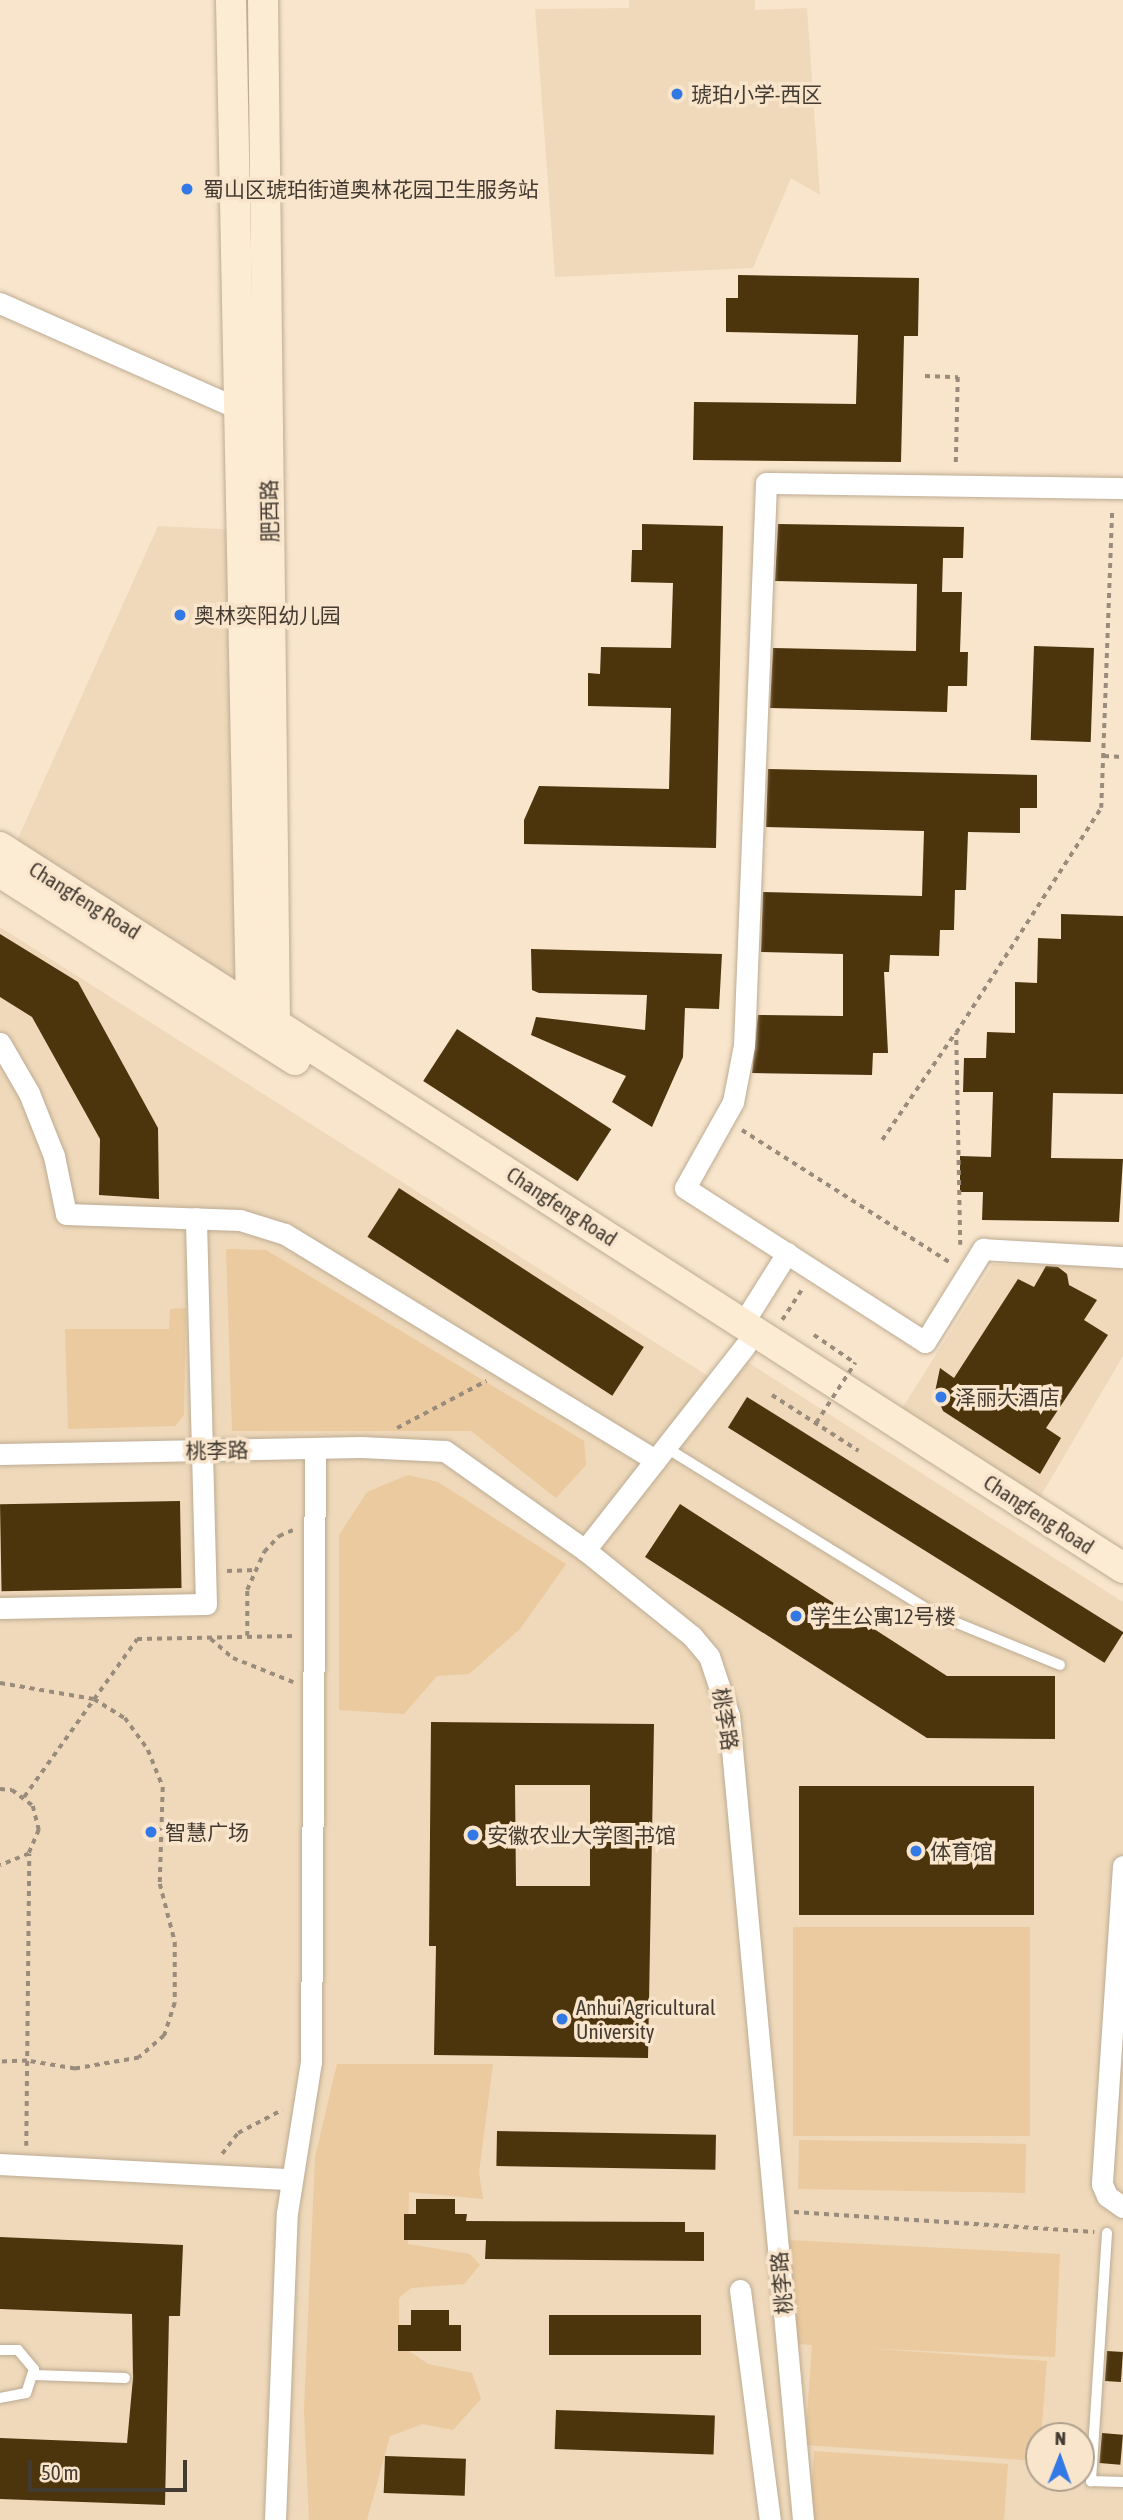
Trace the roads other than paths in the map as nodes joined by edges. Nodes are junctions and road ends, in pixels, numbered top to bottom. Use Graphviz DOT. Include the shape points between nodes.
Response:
graph roads {
  1 [pos="231,0"];
  2 [pos="263,0"];
  3 [pos="0,303"];
  4 [pos="239,408"];
  5 [pos="268,421"];
  6 [pos="1118,487"];
  7 [pos="0,846"];
  8 [pos="0,872"];
  9 [pos="263,1014"];
  10 [pos="0,1043"];
  11 [pos="196,1218"];
  12 [pos="787,1253"];
  13 [pos="1123,1256"];
  14 [pos="753,1336"];
  15 [pos="315,1448"];
  16 [pos="200,1450"];
  17 [pos="660,1453"];
  18 [pos="0,1454"];
  19 [pos="585,1550"];
  20 [pos="1123,1568"];
  21 [pos="1123,1587"];
  22 [pos="0,1608"];
  23 [pos="1060,1665"];
  24 [pos="1123,1866"];
  25 [pos="0,2164"];
  26 [pos="290,2179"];
  27 [pos="1123,2207"];
  28 [pos="1107,2233"];
  29 [pos="740,2290"];
  30 [pos="0,2350"];
  31 [pos="34,2375"];
  32 [pos="125,2378"];
  33 [pos="0,2398"];
  34 [pos="1123,2482"];
  35 [pos="275,2520"];
  36 [pos="770,2520"];
  37 [pos="803,2520"];
  1 -- 4 [label="main road, 肥西路"];
  2 -- 5 [label="main road, 肥西路"];
  3 -- 4 [label="street"];
  4 -- 5 [label="street"];
  4 -- 9 [label="main road, 肥西路"];
  5 -- 9 [label="main road, 肥西路"];
  6 -- 12 [label="street" via="766,483 744,1045 738,1085 725,1119 685,1188"];
  7 -- 9 [label="main road, Changfeng Road"];
  8 -- 14 [label="main road, Changfeng Road"];
  9 -- 14 [label="main road, Changfeng Road"];
  10 -- 11 [label="street" via="29,1093 54,1156 66,1214"];
  11 -- 16 [label="street"];
  11 -- 17 [label="street" via="240,1220 285,1234 506,1370"];
  12 -- 13 [label="street" via="925,1342 983,1249"];
  12 -- 14 [label="street"];
  14 -- 17 [label="street"];
  14 -- 20 [label="main road, Changfeng Road"];
  14 -- 21 [label="main road, Changfeng Road"];
  15 -- 16 [label="street, 桃李路"];
  15 -- 19 [label="street, 桃李路" via="423,1446 458,1456"];
  15 -- 26 [label="street" via="311,2062"];
  16 -- 18 [label="street, 桃李路"];
  16 -- 22 [label="street" via="205,1604"];
  17 -- 19 [label="street"];
  17 -- 23 [label="lane" via="935,1614"];
  19 -- 37 [label="street, 桃李路" via="692,1636 709,1656 729,1716"];
  24 -- 27 [label="street" via="1102,2184 1107,2196"];
  25 -- 26 [label="street"];
  26 -- 35 [label="street"];
  28 -- 34 [label="lane" via="1091,2481"];
  29 -- 36 [label="street"];
  30 -- 31 [label="lane" via="26,2355"];
  31 -- 32 [label="lane"];
  31 -- 33 [label="lane" via="26,2393"];
}
